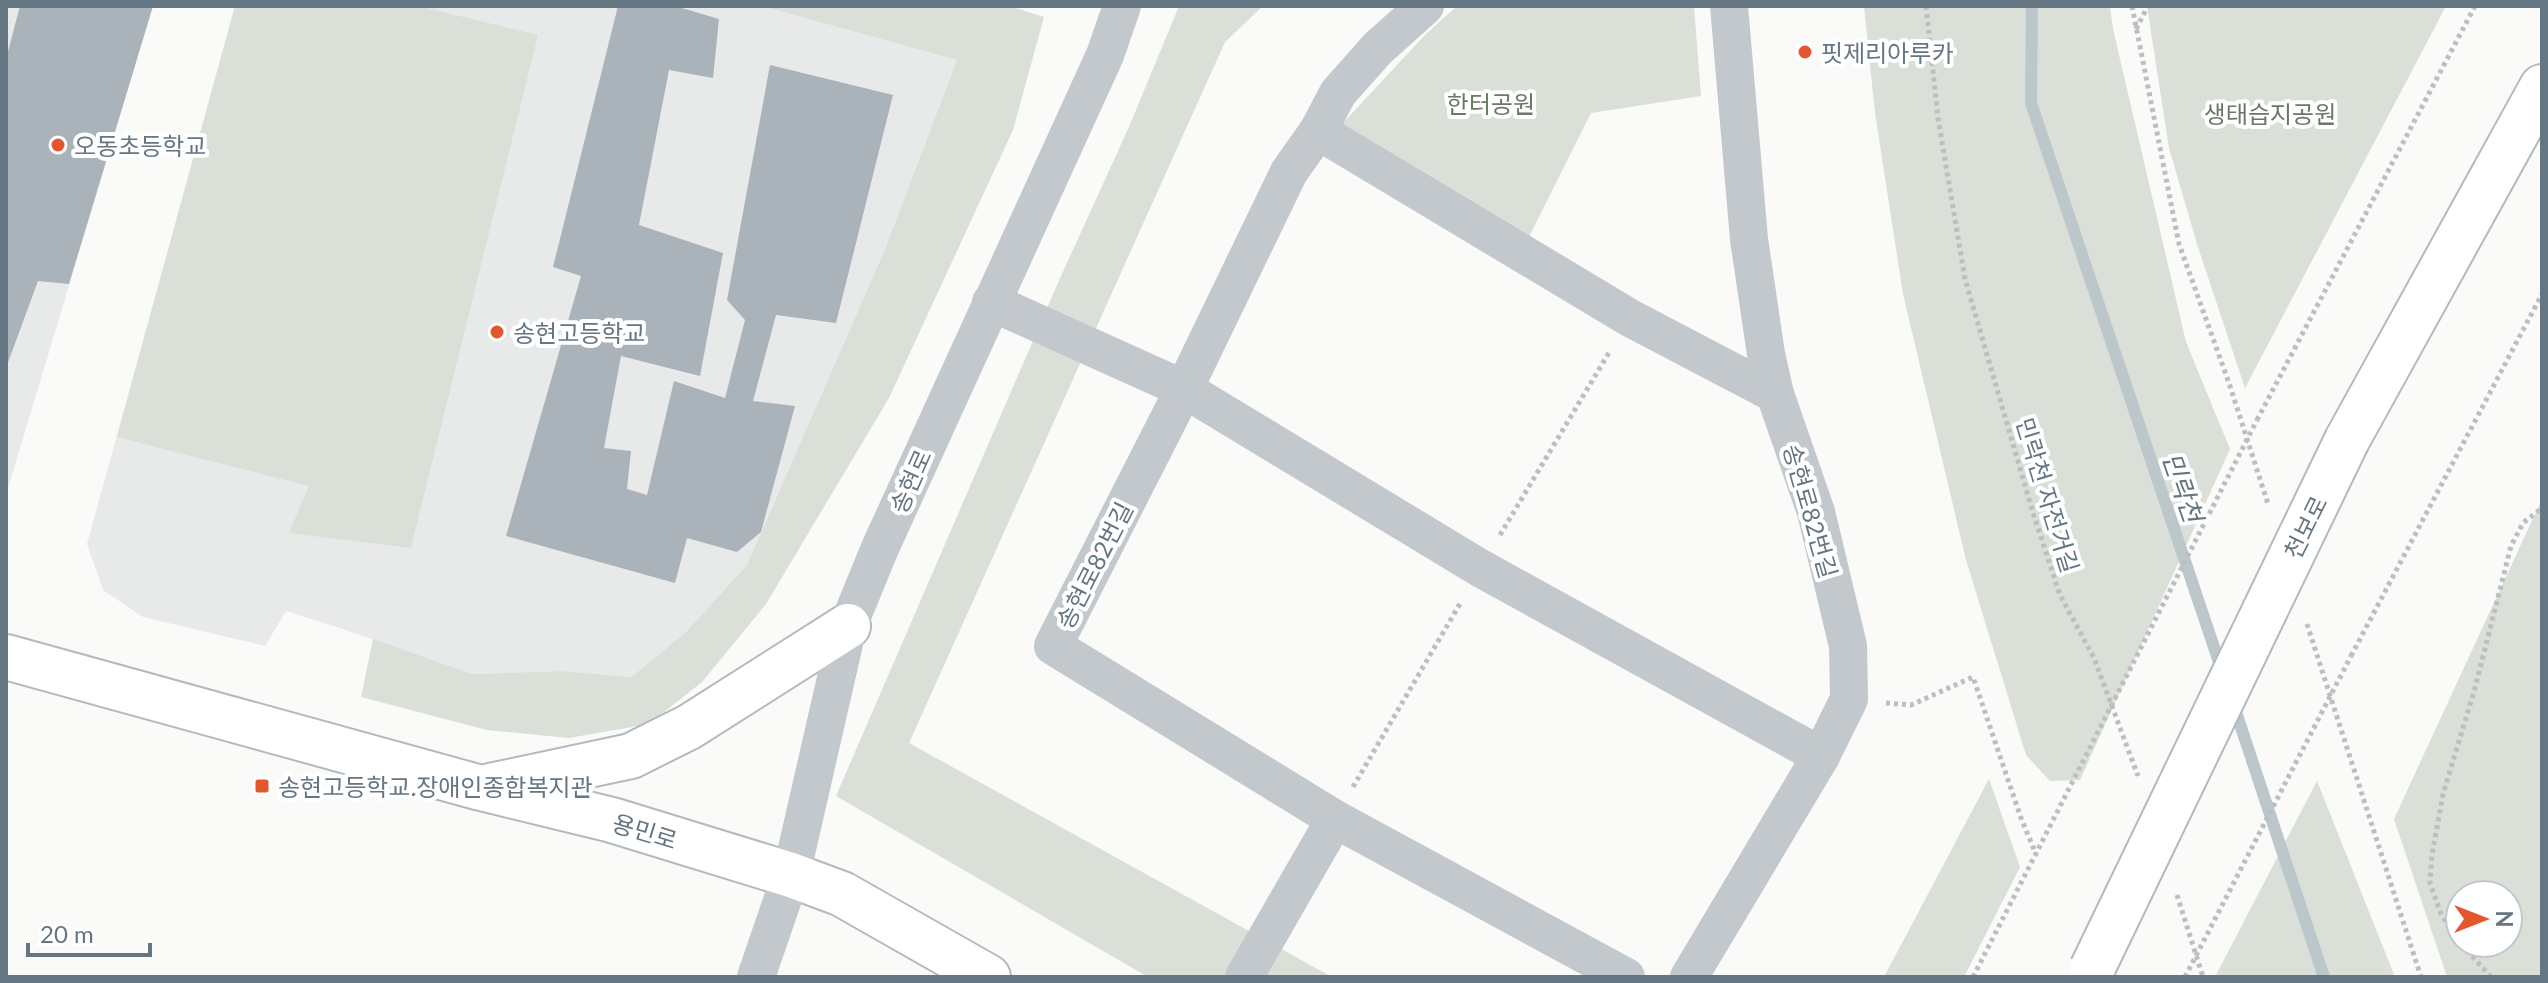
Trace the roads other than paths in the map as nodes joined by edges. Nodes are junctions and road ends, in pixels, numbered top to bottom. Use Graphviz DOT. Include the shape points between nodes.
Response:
graph roads {
  1 [pos="1122,6"];
  2 [pos="1425,6"];
  3 [pos="1729,6"];
  4 [pos="2542,87"];
  5 [pos="1318,131"];
  6 [pos="991,302"];
  7 [pos="1184,389"];
  8 [pos="1775,394"];
  9 [pos="848,626"];
  10 [pos="6,657"];
  11 [pos="1821,756"];
  12 [pos="481,788"];
  13 [pos="1335,819"];
  14 [pos="791,875"];
  15 [pos="2090,973"];
  16 [pos="756,977"];
  17 [pos="988,977"];
  18 [pos="1244,977"];
  19 [pos="1626,977"];
  20 [pos="1689,977"];
  1 -- 6 [label="street, 송현로" via="1105,55"];
  2 -- 5 [label="street, 송현로82번길" via="1338,93"];
  3 -- 8 [label="street, 송현로82번길" via="1749,239"];
  4 -- 15 [label="main road, 천보로, bridge" via="2347,440"];
  5 -- 7 [label="street, 송현로82번길" via="1289,172"];
  5 -- 8 [label="street" via="1630,318"];
  6 -- 7 [label="street"];
  6 -- 9 [label="street, 송현로"];
  7 -- 11 [label="street" via="1480,568"];
  7 -- 13 [label="street, 송현로82번길" via="1053,646"];
  8 -- 11 [label="street, 송현로82번길" via="1816,512 1848,646 1849,699"];
  9 -- 12 [label="main road" via="689,727 631,756"];
  9 -- 14 [label="street, 송현로"];
  10 -- 12 [label="main road, 용민로"];
  11 -- 20 [label="street, 송현로82번길"];
  12 -- 14 [label="main road, 용민로" via="612,820"];
  13 -- 18 [label="street"];
  13 -- 19 [label="street, 송현로82번길"];
  14 -- 16 [label="street, 송현로"];
  14 -- 17 [label="main road, 용민로" via="842,894"];
}
